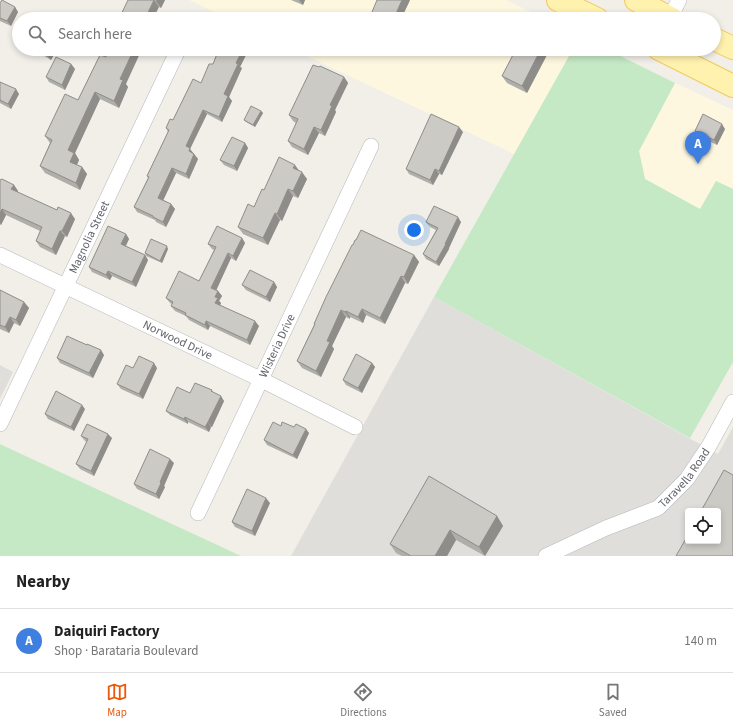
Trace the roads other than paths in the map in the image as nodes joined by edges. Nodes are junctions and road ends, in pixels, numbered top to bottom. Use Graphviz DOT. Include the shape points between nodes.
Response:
graph roads {
  1 [pos="558,0"];
  2 [pos="636,0"];
  3 [pos="583,12"];
  4 [pos="674,12"];
  5 [pos="721,42"];
  6 [pos="733,48"];
  7 [pos="175,56"];
  8 [pos="673,56"];
  9 [pos="733,86"];
  10 [pos="371,146"];
  11 [pos="0,255"];
  12 [pos="65,287"];
  13 [pos="262,380"];
  14 [pos="733,402"];
  15 [pos="0,424"];
  16 [pos="355,427"];
  17 [pos="198,513"];
  18 [pos="546,556"];
  1 -- 3 [label="main road"];
  2 -- 4 [label="main road"];
  5 -- 6 [label="main road"];
  7 -- 12 [label="street, Magnolia Street"];
  8 -- 9 [label="main road"];
  10 -- 13 [label="street, Wisteria Drive"];
  11 -- 12 [label="street, Norwood Drive"];
  12 -- 13 [label="street, Norwood Drive"];
  12 -- 15 [label="street, Magnolia Street"];
  13 -- 16 [label="street, Norwood Drive"];
  13 -- 17 [label="street, Wisteria Drive"];
  14 -- 18 [label="street, Taravella Road" via="687,479 658,508 606,528"];
}
